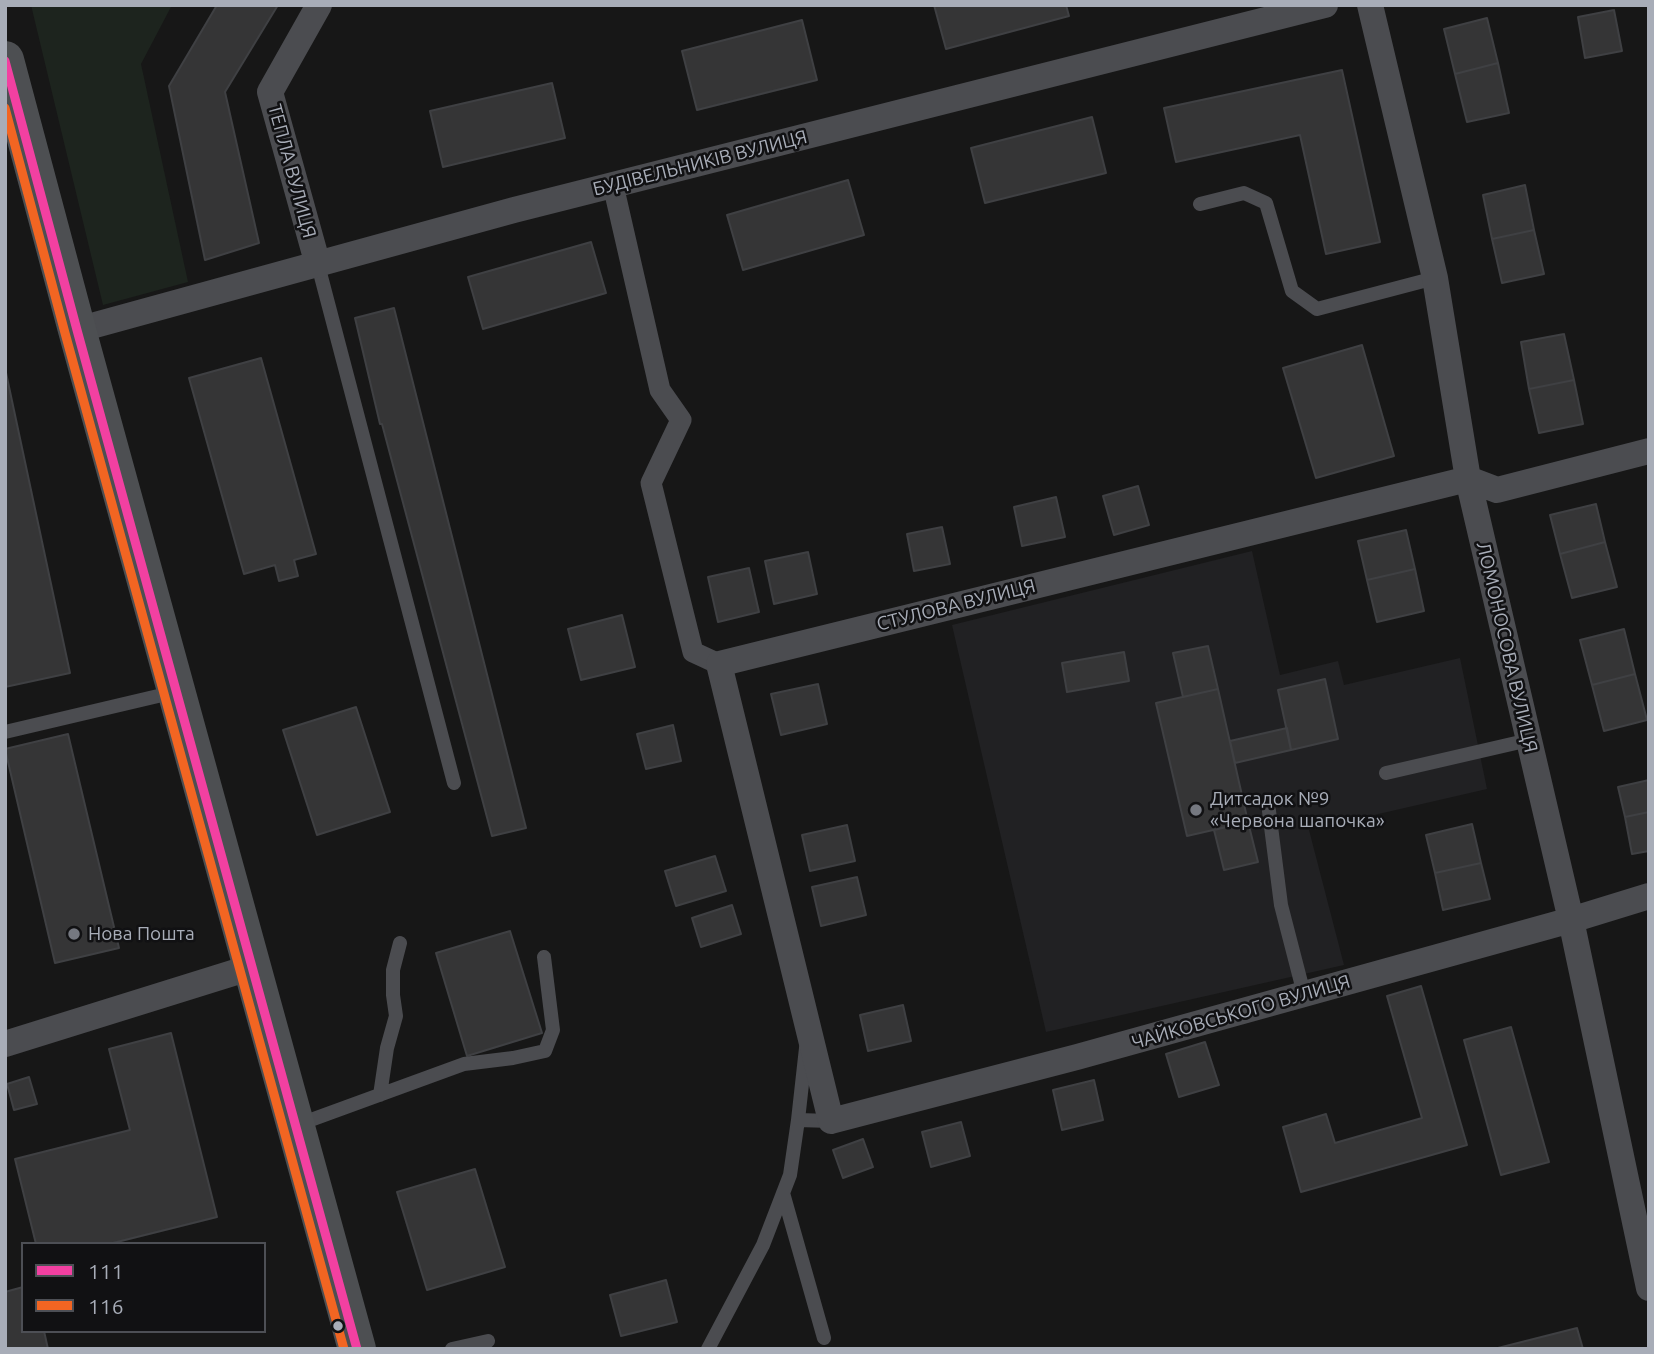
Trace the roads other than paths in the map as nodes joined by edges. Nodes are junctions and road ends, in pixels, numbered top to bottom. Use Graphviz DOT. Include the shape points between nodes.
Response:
graph roads {
  1 [pos="319,5"];
  2 [pos="1325,5"];
  3 [pos="1370,5"];
  4 [pos="5,60"];
  5 [pos="613,185"];
  6 [pos="1200,204"];
  7 [pos="318,265"];
  8 [pos="1435,278"];
  9 [pos="77,330"];
  10 [pos="1649,452"];
  11 [pos="1468,479"];
  12 [pos="719,664"];
  13 [pos="176,691"];
  14 [pos="5,732"];
  15 [pos="1529,740"];
  16 [pos="1386,773"];
  17 [pos="454,783"];
  18 [pos="1269,811"];
  19 [pos="1649,896"];
  20 [pos="1571,920"];
  21 [pos="400,943"];
  22 [pos="544,957"];
  23 [pos="252,967"];
  24 [pos="1304,994"];
  25 [pos="808,1027"];
  26 [pos="5,1044"];
  27 [pos="380,1095"];
  28 [pos="798,1120"];
  29 [pos="831,1121"];
  30 [pos="295,1125"];
  31 [pos="783,1193"];
  32 [pos="1649,1288"];
  33 [pos="824,1338"];
  34 [pos="488,1342"];
  35 [pos="357,1349"];
  36 [pos="452,1349"];
  37 [pos="708,1349"];
  1 -- 7 [label="street, ТЕПЛА ВУЛИЦЯ" via="270,92"];
  2 -- 5 [label="street, БУДІВЕЛЬНИКІВ ВУЛИЦЯ"];
  3 -- 8 [label="street, ЛОМОНОСОВА ВУЛИЦЯ"];
  4 -- 9 [label="main road"];
  5 -- 7 [label="street, БУДІВЕЛЬНИКІВ ВУЛИЦЯ"];
  5 -- 12 [label="street" via="660,390 681,420 651,483 693,652"];
  6 -- 8 [label="lane" via="1244,193 1266,203 1292,291 1317,309"];
  7 -- 9 [label="street, БУДІВЕЛЬНИКІВ ВУЛИЦЯ"];
  7 -- 17 [label="lane"];
  8 -- 11 [label="street, ЛОМОНОСОВА ВУЛИЦЯ"];
  9 -- 13 [label="main road"];
  10 -- 11 [label="street" via="1497,490"];
  11 -- 12 [label="street, СТУЛОВА ВУЛИЦЯ"];
  11 -- 15 [label="street, ЛОМОНОСОВА ВУЛИЦЯ"];
  12 -- 25 [label="street"];
  13 -- 14 [label="lane"];
  13 -- 23 [label="main road"];
  15 -- 16 [label="lane"];
  15 -- 20 [label="street, ЛОМОНОСОВА ВУЛИЦЯ"];
  18 -- 24 [label="lane" via="1282,905"];
  19 -- 20 [label="street, ЧАЙКОВСЬКОГО ВУЛИЦЯ"];
  20 -- 24 [label="street, ЧАЙКОВСЬКОГО ВУЛИЦЯ"];
  20 -- 32 [label="street, ЛОМОНОСОВА ВУЛИЦЯ"];
  21 -- 27 [label="lane" via="393,970 396,1016"];
  22 -- 27 [label="lane" via="553,1030 545,1051 464,1064"];
  23 -- 26 [label="street"];
  23 -- 30 [label="main road"];
  24 -- 29 [label="street, ЧАЙКОВСЬКОГО ВУЛИЦЯ"];
  25 -- 28 [label="lane"];
  25 -- 29 [label="street"];
  27 -- 30 [label="lane"];
  28 -- 29 [label="lane"];
  28 -- 31 [label="lane"];
  30 -- 35 [label="main road"];
  31 -- 33 [label="lane"];
  31 -- 37 [label="lane" via="763,1245"];
  34 -- 36 [label="lane"];
}
